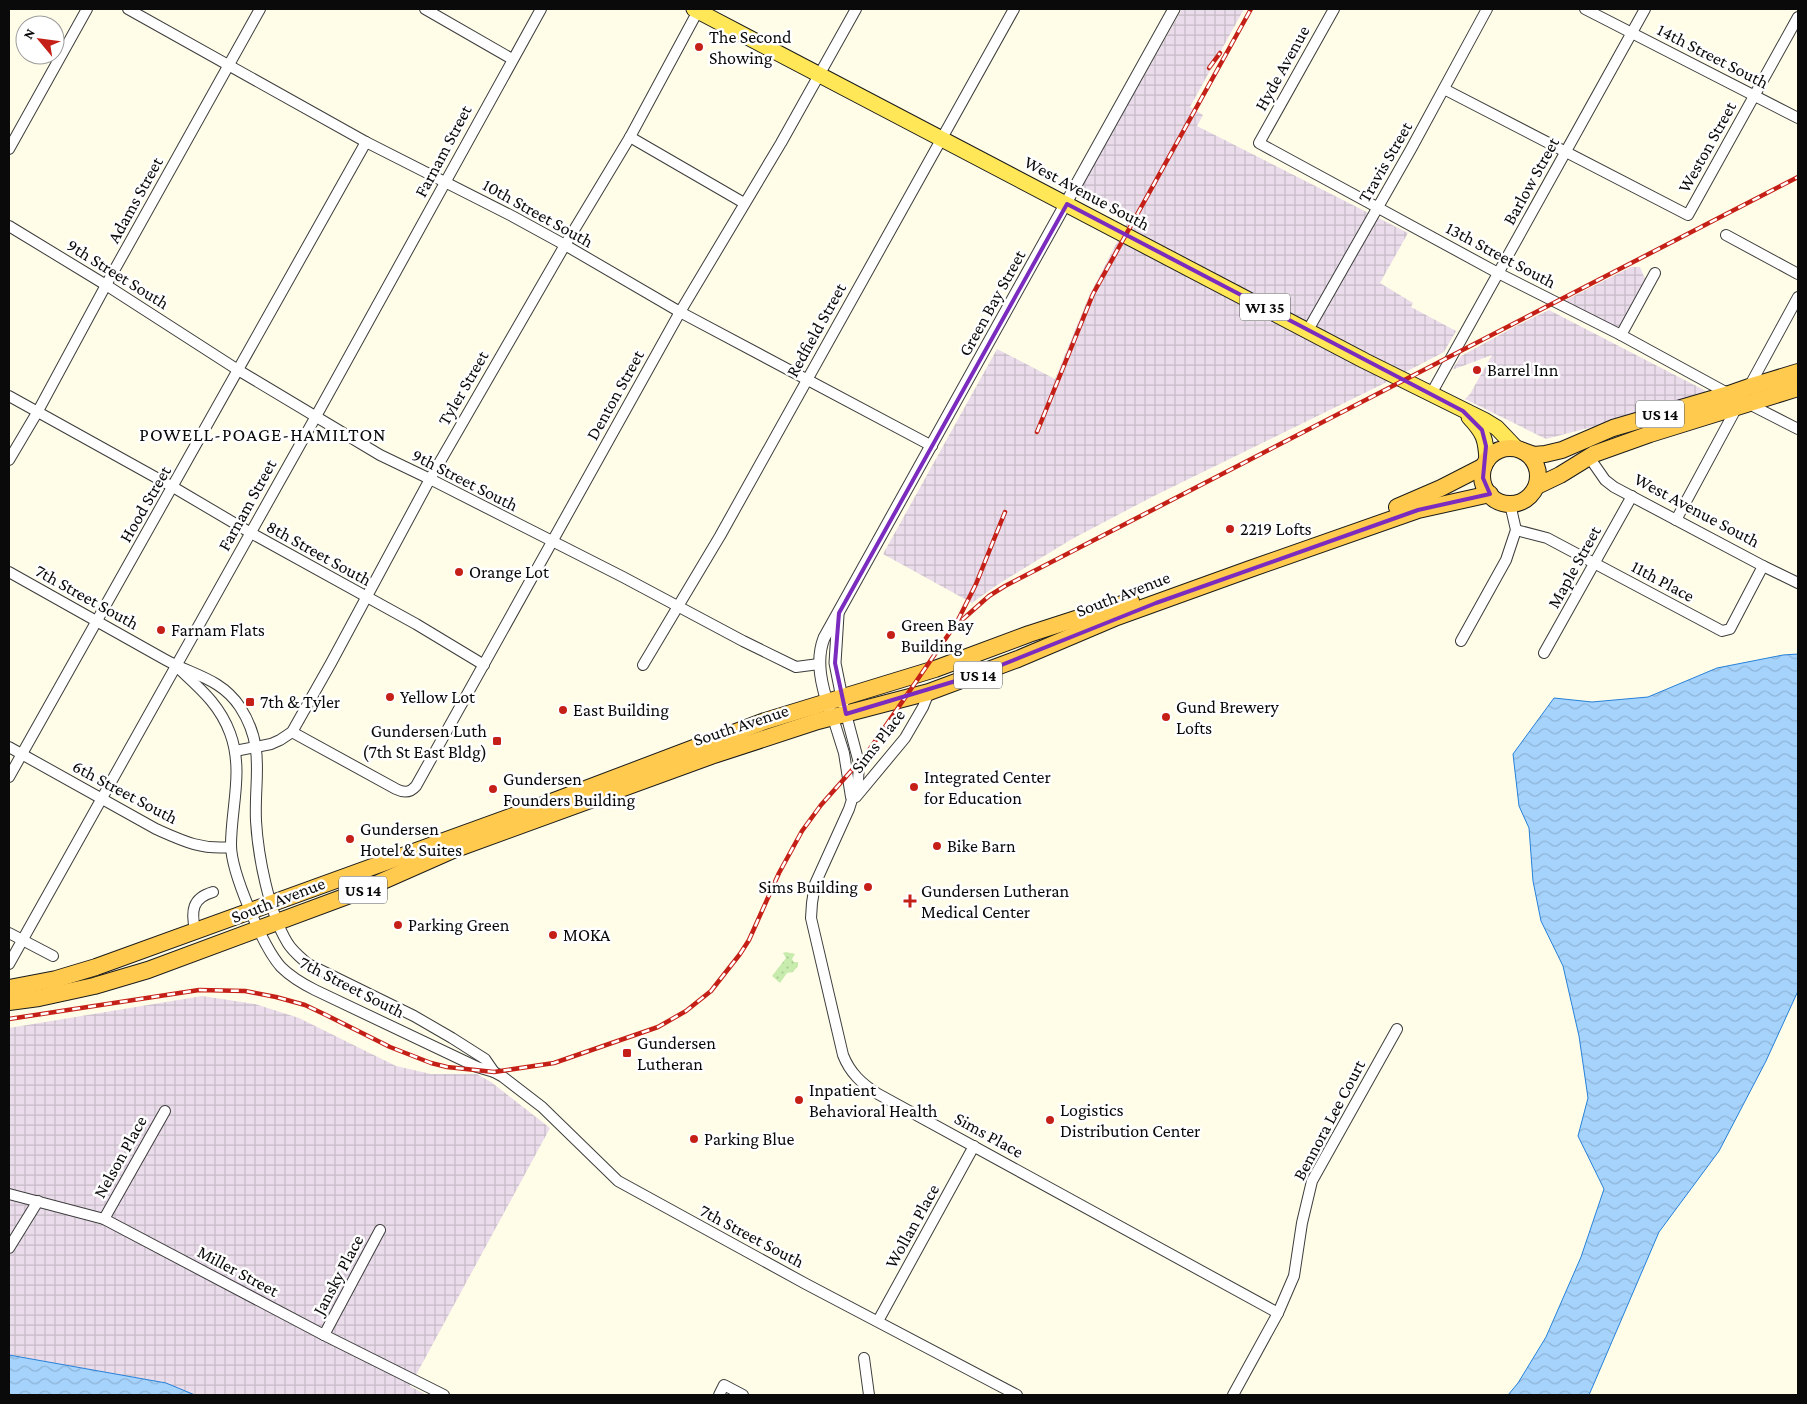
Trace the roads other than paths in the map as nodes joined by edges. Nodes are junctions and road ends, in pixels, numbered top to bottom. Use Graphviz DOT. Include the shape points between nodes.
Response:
graph roads {
  1 [pos="87,9"];
  2 [pos="128,9"];
  3 [pos="260,9"];
  4 [pos="425,9"];
  5 [pos="540,9"];
  6 [pos="697,9"];
  7 [pos="856,9"];
  8 [pos="1014,9"];
  9 [pos="1174,9"];
  10 [pos="1334,9"];
  11 [pos="1487,9"];
  12 [pos="1585,9"];
  13 [pos="1645,9"];
  14 [pos="1798,17"];
  15 [pos="1632,33"];
  16 [pos="512,59"];
  17 [pos="229,65"];
  18 [pos="818,75"];
  19 [pos="1444,89"];
  20 [pos="1755,95"];
  21 [pos="1798,118"];
  22 [pos="630,137"];
  23 [pos="941,138"];
  24 [pos="366,142"];
  25 [pos="1259,143"];
  26 [pos="9,149"];
  27 [pos="1566,153"];
  28 [pos="446,182"];
  29 [pos="744,203"];
  30 [pos="1067,204"];
  31 [pos="1378,207"];
  32 [pos="9,226"];
  33 [pos="1726,235"];
  34 [pos="565,245"];
  35 [pos="1498,273"];
  36 [pos="1654,273"];
  37 [pos="1798,274"];
  38 [pos="106,285"];
  39 [pos="1798,297"];
  40 [pos="680,312"];
  41 [pos="1308,330"];
  42 [pos="1621,335"];
  43 [pos="238,370"];
  44 [pos="1798,372"];
  45 [pos="808,379"];
  46 [pos="1798,388"];
  47 [pos="1431,394"];
  48 [pos="9,396"];
  49 [pos="1741,398"];
  50 [pos="1463,411"];
  51 [pos="38,412"];
  52 [pos="315,418"];
  53 [pos="1798,429"];
  54 [pos="932,446"];
  55 [pos="1520,450"];
  56 [pos="1589,457"];
  57 [pos="9,460"];
  58 [pos="1486,463"];
  59 [pos="430,479"];
  60 [pos="1537,486"];
  61 [pos="173,487"];
  62 [pos="1490,494"];
  63 [pos="1632,496"];
  64 [pos="1510,504"];
  65 [pos="1676,520"];
  66 [pos="1516,530"];
  67 [pos="250,533"];
  68 [pos="551,542"];
  69 [pos="1595,562"];
  70 [pos="1763,566"];
  71 [pos="9,572"];
  72 [pos="1798,584"];
  73 [pos="367,597"];
  74 [pos="678,608"];
  75 [pos="839,613"];
  76 [pos="96,621"];
  77 [pos="1461,641"];
  78 [pos="1544,653"];
  79 [pos="819,664"];
  80 [pos="484,665"];
  81 [pos="643,665"];
  82 [pos="176,666"];
  83 [pos="928,692"];
  84 [pos="834,699"];
  85 [pos="839,716"];
  86 [pos="292,732"];
  87 [pos="257,746"];
  88 [pos="9,747"];
  89 [pos="235,751"];
  90 [pos="22,754"];
  91 [pos="9,777"];
  92 [pos="102,799"];
  93 [pos="850,804"];
  94 [pos="231,847"];
  95 [pos="213,892"];
  96 [pos="272,903"];
  97 [pos="251,910"];
  98 [pos="278,922"];
  99 [pos="258,929"];
  100 [pos="196,930"];
  101 [pos="9,932"];
  102 [pos="22,940"];
  103 [pos="53,956"];
  104 [pos="9,964"];
  105 [pos="9,988"];
  106 [pos="9,1002"];
  107 [pos="1397,1029"];
  108 [pos="494,1072"];
  109 [pos="164,1111"];
  110 [pos="974,1146"];
  111 [pos="9,1194"];
  112 [pos="38,1200"];
  113 [pos="104,1219"];
  114 [pos="380,1230"];
  115 [pos="9,1248"];
  116 [pos="1278,1313"];
  117 [pos="878,1321"];
  118 [pos="324,1334"];
  119 [pos="864,1358"];
  120 [pos="444,1395"];
  121 [pos="718,1395"];
  122 [pos="743,1395"];
  123 [pos="869,1395"];
  124 [pos="1017,1395"];
  125 [pos="1233,1395"];
  1 -- 26 [label="street"];
  2 -- 17 [label="street, 10th Street South"];
  3 -- 17 [label="street, Adams Street"];
  4 -- 16 [label="street"];
  5 -- 16 [label="street, Farnam Street"];
  6 -- 18 [label="main road, West Avenue South / WI 35"];
  6 -- 22 [label="street, Tyler Street"];
  7 -- 18 [label="street, Denton Street"];
  8 -- 23 [label="street, Redfield Street"];
  9 -- 30 [label="street, Green Bay Street"];
  10 -- 25 [label="street, Hyde Avenue"];
  11 -- 19 [label="street, Travis Street"];
  12 -- 15 [label="street, 14th Street South"];
  13 -- 15 [label="street, Barlow Street"];
  14 -- 20 [label="street, Weston Street"];
  15 -- 20 [label="street, 14th Street South"];
  15 -- 27 [label="street, Barlow Street"];
  16 -- 28 [label="street, Farnam Street"];
  17 -- 24 [label="street, 10th Street South"];
  17 -- 38 [label="street, Adams Street"];
  18 -- 23 [label="main road, West Avenue South / WI 35"];
  18 -- 29 [label="street, Denton Street"];
  19 -- 27 [label="street"];
  19 -- 31 [label="street, Travis Street"];
  20 -- 21 [label="street, 14th Street South"];
  20 -- 27 [label="street, Weston Street" via="1688,215"];
  22 -- 29 [label="street"];
  22 -- 34 [label="street, Tyler Street"];
  23 -- 30 [label="main road, West Avenue South / WI 35"];
  23 -- 45 [label="street, Redfield Street"];
  24 -- 28 [label="street, 10th Street South"];
  24 -- 43 [label="street, Hood Street"];
  25 -- 31 [label="street, 13th Street South"];
  27 -- 35 [label="street, Barlow Street"];
  28 -- 34 [label="street, 10th Street South"];
  28 -- 52 [label="street, Farnam Street"];
  29 -- 40 [label="street, Denton Street"];
  30 -- 41 [label="main road, West Avenue South / WI 35"];
  30 -- 54 [label="street, Green Bay Street"];
  31 -- 35 [label="street, 13th Street South"];
  31 -- 41 [label="street, Travis Street"];
  32 -- 38 [label="street, 9th Street South"];
  33 -- 37 [label="street"];
  34 -- 40 [label="street, 10th Street South"];
  34 -- 59 [label="street, Tyler Street"];
  35 -- 42 [label="street, 13th Street South"];
  35 -- 47 [label="street, Barlow Street"];
  36 -- 42 [label="street"];
  38 -- 43 [label="street, 9th Street South"];
  38 -- 51 [label="street, Adams Street"];
  39 -- 49 [label="street"];
  40 -- 45 [label="street, 10th Street South"];
  40 -- 68 [label="street, Denton Street"];
  41 -- 47 [label="main road, West Avenue South / WI 35"];
  42 -- 49 [label="street, 13th Street South"];
  43 -- 52 [label="street, 9th Street South"];
  43 -- 61 [label="street, Hood Street"];
  44 -- 49 [label="highway, South Avenue / US 14"];
  45 -- 54 [label="street, 10th Street South"];
  45 -- 74 [label="street, Redfield Street"];
  46 -- 49 [label="highway, South Avenue / US 14"];
  47 -- 50 [label="main road, West Avenue South / WI 35"];
  48 -- 51 [label="street, 8th Street South"];
  49 -- 53 [label="street, 13th Street South"];
  49 -- 55 [label="highway, South Avenue / US 14" via="1613,428 1562,450 1540,454"];
  49 -- 56 [label="highway, South Avenue / US 14"];
  49 -- 65 [label="street"];
  50 -- 55 [label="main road, West Avenue South / WI 35" via="1497,428"];
  50 -- 58 [label="main road, West Avenue South / WI 35" via="1482,430"];
  51 -- 57 [label="street, Adams Street"];
  51 -- 61 [label="street, 8th Street South"];
  52 -- 59 [label="street, 9th Street South"];
  52 -- 67 [label="street, Farnam Street"];
  54 -- 75 [label="street, Green Bay Street"];
  55 -- 58 [label="highway, South Avenue / US 14" via="1500,450"];
  55 -- 60 [label="highway" via="1535,464"];
  56 -- 60 [label="highway, South Avenue / US 14"];
  56 -- 63 [label="street, West Avenue South" via="1605,480"];
  58 -- 62 [label="highway" via="1484,484"];
  58 -- 84 [label="highway, South Avenue / US 14" via="1441,488 1392,509 935,669"];
  59 -- 68 [label="street, 9th Street South"];
  59 -- 73 [label="street, Tyler Street"];
  60 -- 64 [label="highway, South Avenue / US 14" via="1524,500"];
  61 -- 67 [label="street, 8th Street South"];
  61 -- 76 [label="street, Hood Street"];
  62 -- 64 [label="highway" via="1496,500"];
  62 -- 83 [label="highway, South Avenue / US 14" via="1418,510 1250,569 1117,617 1018,659"];
  63 -- 65 [label="street, West Avenue South"];
  63 -- 69 [label="street, Maple Street"];
  64 -- 66 [label="street"];
  65 -- 70 [label="street, West Avenue South"];
  66 -- 69 [label="street, 11th Place" via="1547,538"];
  66 -- 77 [label="street" via="1506,560"];
  67 -- 73 [label="street, 8th Street South"];
  67 -- 82 [label="street, Farnam Street"];
  68 -- 74 [label="street, 9th Street South"];
  68 -- 80 [label="street, Denton Street"];
  69 -- 70 [label="street, 11th Place" via="1722,631 1730,628"];
  69 -- 78 [label="street, Maple Street"];
  70 -- 72 [label="street, West Avenue South"];
  71 -- 76 [label="street, 7th Street South"];
  73 -- 80 [label="street, 8th Street South"];
  73 -- 86 [label="street, Tyler Street"];
  74 -- 79 [label="street, 9th Street South" via="796,667"];
  74 -- 81 [label="street, Redfield Street"];
  75 -- 79 [label="street, Green Bay Street" via="821,646"];
  75 -- 84 [label="street, Green Bay Street"];
  76 -- 82 [label="street, 7th Street South"];
  76 -- 90 [label="street, Hood Street"];
  79 -- 84 [label="street, Green Bay Street" via="821,681"];
  80 -- 86 [label="street, Denton Street" via="410,792 401,792"];
  82 -- 87 [label="street, 7th Street South" via="212,680 228,692 240,707"];
  82 -- 89 [label="street, 7th Street South" via="216,705"];
  82 -- 92 [label="street, Farnam Street"];
  83 -- 85 [label="highway, South Avenue / US 14"];
  83 -- 93 [label="street, Sims Place" via="905,738"];
  84 -- 85 [label="street, Green Bay Street"];
  84 -- 96 [label="highway, South Avenue / US 14" via="732,732 546,804"];
  85 -- 93 [label="street, Sims Place"];
  85 -- 93 [label="street, Sims Place" via="859,764 858,781"];
  85 -- 98 [label="highway, South Avenue / US 14" via="710,756 491,836"];
  86 -- 87 [label="street" via="280,740"];
  87 -- 89 [label="street"];
  87 -- 96 [label="street, 7th Street South" via="256,820 263,870"];
  88 -- 90 [label="street, 6th Street South"];
  89 -- 94 [label="street, 7th Street South" via="237,782"];
  90 -- 91 [label="street, Hood Street"];
  90 -- 92 [label="street, 6th Street South"];
  92 -- 94 [label="street, 6th Street South" via="180,840 198,846"];
  92 -- 102 [label="street, Farnam Street"];
  93 -- 110 [label="street, Sims Place" via="815,884 812,903 812,923 846,1062 850,1071 866,1086"];
  94 -- 97 [label="street, 7th Street South" via="234,866"];
  95 -- 100 [label="street" via="204,894 197,902 193,919"];
  96 -- 97 [label="highway, South Avenue / US 14"];
  96 -- 98 [label="street, 7th Street South"];
  97 -- 99 [label="street, 7th Street South"];
  97 -- 100 [label="highway, South Avenue / US 14"];
  98 -- 99 [label="highway, South Avenue / US 14"];
  98 -- 108 [label="street, 7th Street South" via="287,942 308,964 452,1038 485,1058"];
  99 -- 106 [label="highway, South Avenue / US 14" via="148,970 94,986"];
  99 -- 108 [label="street, 7th Street South" via="268,950 297,980 477,1067"];
  100 -- 105 [label="highway, South Avenue / US 14" via="90,969"];
  101 -- 102 [label="street"];
  102 -- 103 [label="street"];
  102 -- 104 [label="street, Farnam Street"];
  107 -- 116 [label="street, Bennora Lee Court" via="1312,1181 1294,1276"];
  108 -- 117 [label="street, 7th Street South" via="542,1107 618,1181"];
  109 -- 113 [label="street, Nelson Place"];
  110 -- 116 [label="street, Sims Place"];
  110 -- 117 [label="street, Wollan Place"];
  111 -- 112 [label="street, Miller Street"];
  112 -- 113 [label="street, Miller Street"];
  112 -- 115 [label="street"];
  113 -- 118 [label="street, Miller Street"];
  114 -- 118 [label="street, Jansky Place"];
  116 -- 125 [label="street, Bennora Lee Court"];
  117 -- 124 [label="street, 7th Street South"];
  118 -- 120 [label="street, Miller Street"];
  119 -- 123 [label="street"];
  121 -- 122 [label="street" via="724,1385"];
}
